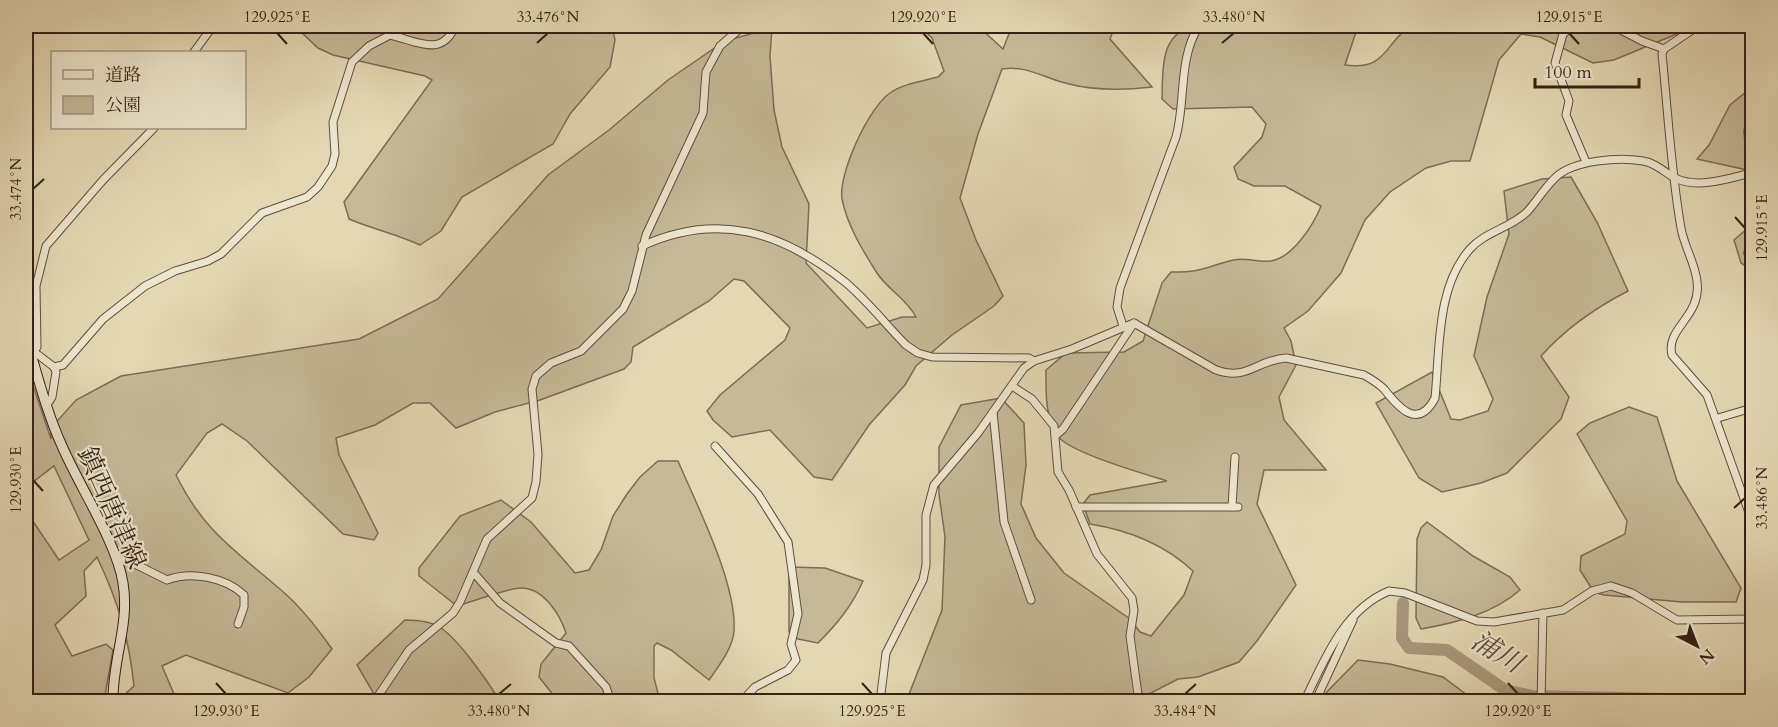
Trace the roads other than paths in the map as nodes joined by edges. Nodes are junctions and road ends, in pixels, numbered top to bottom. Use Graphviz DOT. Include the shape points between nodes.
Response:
graph roads {
  1 [pos="213,26"];
  2 [pos="402,26"];
  3 [pos="455,26"];
  4 [pos="1199,26"];
  5 [pos="1573,26"];
  6 [pos="1613,26"];
  7 [pos="1698,26"];
  8 [pos="739,27"];
  9 [pos="390,35"];
  10 [pos="1664,49"];
  11 [pos="195,51"];
  12 [pos="1752,117"];
  13 [pos="153,129"];
  14 [pos="1586,162"];
  15 [pos="1751,173"];
  16 [pos="1674,178"];
  17 [pos="1752,184"];
  18 [pos="1752,233"];
  19 [pos="642,246"];
  20 [pos="1752,267"];
  21 [pos="1134,323"];
  22 [pos="1123,326"];
  23 [pos="26,337"];
  24 [pos="33,351"];
  25 [pos="1034,361"];
  26 [pos="54,367"];
  27 [pos="1012,386"];
  28 [pos="47,405"];
  29 [pos="1752,408"];
  30 [pos="993,412"];
  31 [pos="1718,418"];
  32 [pos="1056,435"];
  33 [pos="715,446"];
  34 [pos="1234,457"];
  35 [pos="1076,507"];
  36 [pos="1752,521"];
  37 [pos="117,559"];
  38 [pos="474,573"];
  39 [pos="1031,600"];
  40 [pos="1543,614"];
  41 [pos="1352,617"];
  42 [pos="1752,619"];
  43 [pos="238,624"];
  44 [pos="113,702"];
  45 [pos="374,702"];
  46 [pos="611,702"];
  47 [pos="741,702"];
  48 [pos="880,702"];
  49 [pos="1139,702"];
  50 [pos="1304,702"];
  51 [pos="1316,702"];
  52 [pos="1541,702"];
  1 -- 11 [label="street"];
  2 -- 9 [label="street"];
  3 -- 9 [label="street" via="445,43 437,46"];
  4 -- 22 [label="street" via="1186,54 1183,114 1120,288 1117,307"];
  5 -- 14 [label="street" via="1563,34 1555,63 1569,100 1566,115"];
  6 -- 10 [label="street"];
  7 -- 10 [label="street"];
  8 -- 19 [label="street" via="712,56 706,72 703,114"];
  9 -- 26 [label="street" via="369,46 352,62 333,122 333,160 318,187 307,197 262,213 221,254 145,286 103,319 63,365"];
  10 -- 16 [label="street"];
  12 -- 15 [label="main road"];
  13 -- 24 [label="street" via="46,246 36,286 37,347"];
  14 -- 16 [label="street" via="1643,161"];
  14 -- 21 [label="street" via="1555,177 1527,212 1482,239 1461,261 1445,298 1435,398 1422,412 1401,409 1375,381 1364,375 1286,358 1274,359 1240,375 1228,374"];
  15 -- 16 [label="street" via="1701,183"];
  15 -- 17 [label="main road"];
  16 -- 31 [label="street" via="1681,231 1697,281 1690,315 1672,336 1670,347 1672,355 1707,395"];
  18 -- 20 [label="main road"];
  19 -- 25 [label="street" via="660,238 714,229 756,232 794,249 847,284 918,353 932,357"];
  19 -- 38 [label="street" via="632,291 623,309 581,351 551,363 536,376 532,389 538,454 532,498 487,539"];
  21 -- 22 [label="street"];
  21 -- 32 [label="street"];
  22 -- 25 [label="street" via="1072,350"];
  23 -- 24 [label="main road, 鎮西唐津線"];
  24 -- 26 [label="street"];
  24 -- 28 [label="main road, 鎮西唐津線"];
  25 -- 27 [label="street"];
  26 -- 28 [label="street" via="52,397"];
  27 -- 30 [label="street"];
  27 -- 32 [label="street" via="1044,412"];
  28 -- 37 [label="main road, 鎮西唐津線" via="61,445"];
  29 -- 31 [label="street"];
  30 -- 39 [label="street" via="1004,522"];
  30 -- 48 [label="street" via="940,477 929,497 923,580 886,653"];
  31 -- 36 [label="street"];
  32 -- 35 [label="street" via="1055,462"];
  33 -- 47 [label="street" via="758,494 783,530 798,614 791,644 796,660 788,670 755,687"];
  34 -- 35 [label="street" via="1235,507"];
  35 -- 49 [label="street" via="1097,554 1132,598 1130,636"];
  37 -- 43 [label="street" via="168,580 199,576 237,589 244,594"];
  37 -- 44 [label="main road, 鎮西唐津線" via="126,604"];
  38 -- 45 [label="street" via="453,613 409,650"];
  38 -- 46 [label="street" via="500,603 556,643 569,646 606,687"];
  40 -- 41 [label="street" via="1477,621 1396,591 1380,595"];
  40 -- 42 [label="street" via="1563,610 1592,591 1611,586 1632,593 1677,620"];
  40 -- 52 [label="street"];
  41 -- 50 [label="street"];
  41 -- 51 [label="street"];
}
